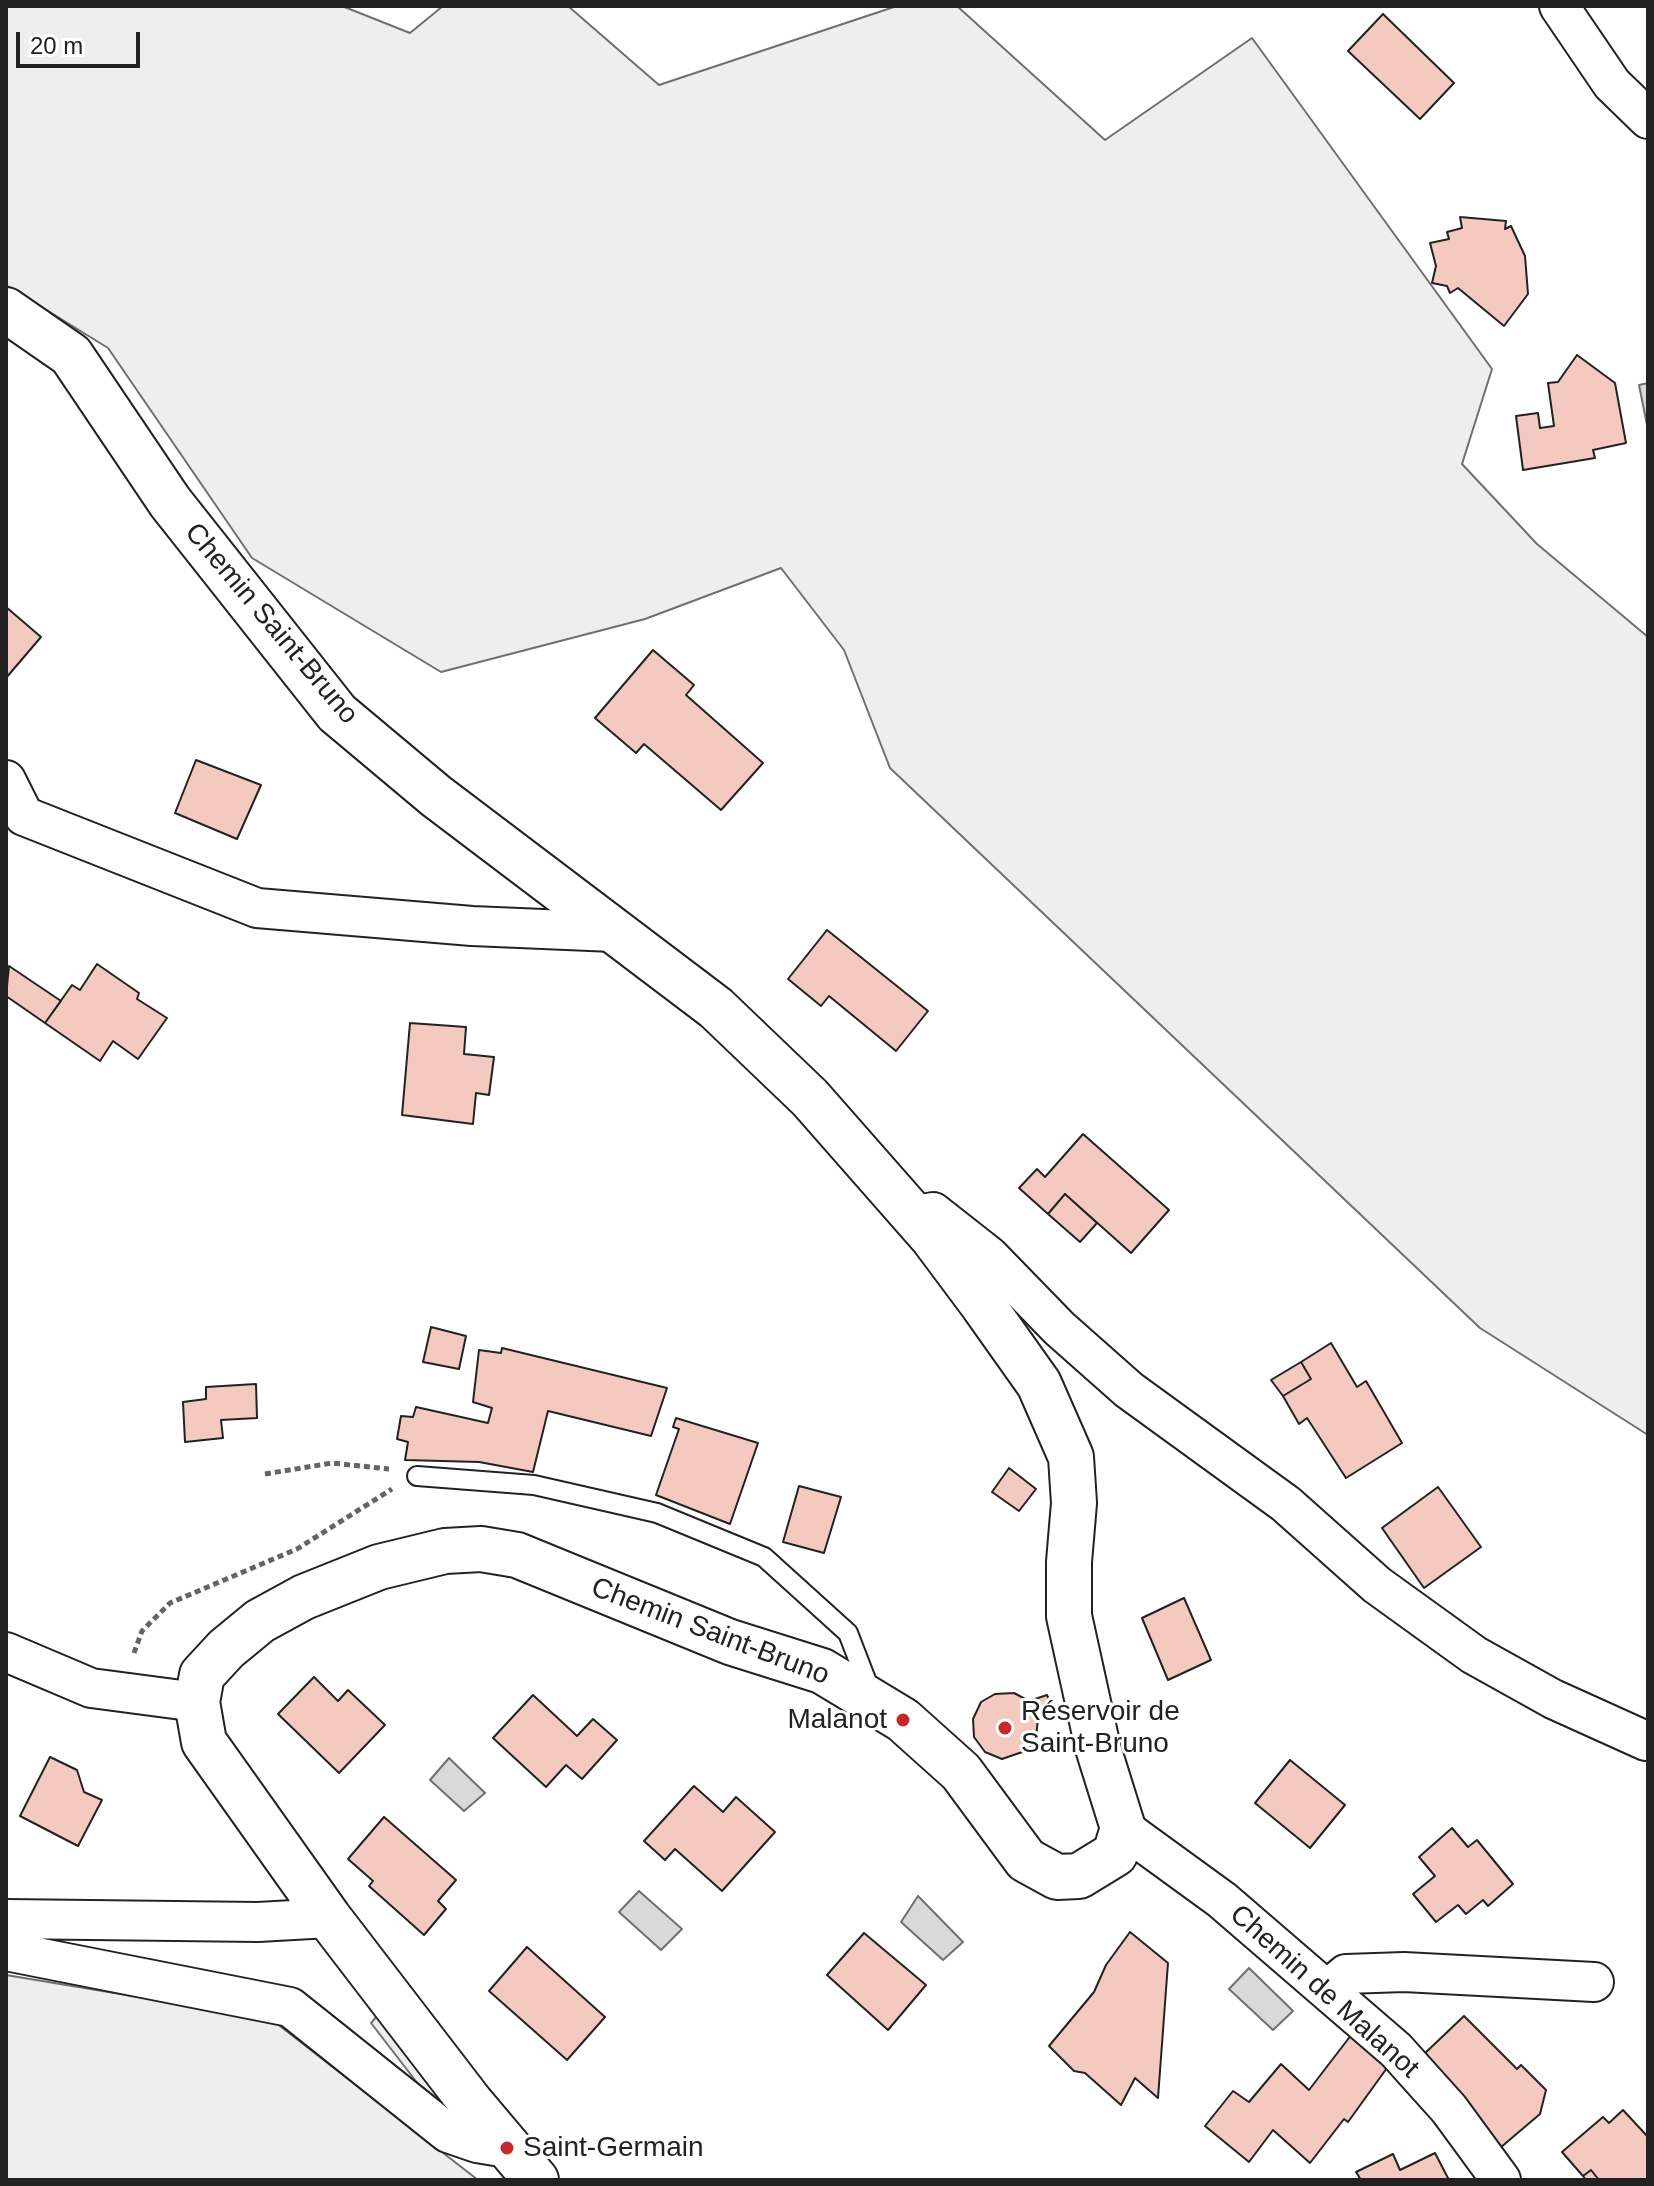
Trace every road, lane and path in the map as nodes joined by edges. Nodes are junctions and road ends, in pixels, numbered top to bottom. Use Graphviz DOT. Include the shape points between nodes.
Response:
graph roads {
  1 [pos="1559,6"];
  2 [pos="1648,119"];
  3 [pos="6,310"];
  4 [pos="6,780"];
  5 [pos="614,932"];
  6 [pos="913,1216"];
  7 [pos="265,1474"];
  8 [pos="417,1476"];
  9 [pos="6,1652"];
  10 [pos="197,1702"];
  11 [pos="876,1704"];
  12 [pos="1646,1741"];
  13 [pos="1123,1828"];
  14 [pos="329,1918"];
  15 [pos="6,1919"];
  16 [pos="6,1951"];
  17 [pos="1594,1982"];
  18 [pos="1328,1989"];
  19 [pos="507,2148"];
  20 [pos="536,2180"];
  21 [pos="1501,2180"];
  1 -- 2 [label="street" via="1612,84"];
  3 -- 5 [label="street, Chemin Saint-Bruno" via="71,355 170,502 337,713"];
  4 -- 5 [label="street" via="24,816 257,908"];
  5 -- 6 [label="street, Chemin Saint-Bruno" via="716,1008 810,1098"];
  6 -- 12 [label="street" via="933,1212 989,1256 1129,1390 1286,1504 1377,1585 1553,1699"];
  6 -- 13 [label="street, Chemin Saint-Bruno" via="1039,1384 1071,1457 1069,1616"];
  7 -- 8 [label="path" via="332,1463"];
  8 -- 11 [label="lane" via="534,1485 657,1513 764,1557 848,1633"];
  9 -- 10 [label="street" via="91,1688"];
  10 -- 11 [label="street, Chemin Saint-Bruno" via="202,1675 226,1649 260,1621 304,1597 379,1567 445,1551 481,1549 517,1555 730,1642 822,1671"];
  10 -- 14 [label="street" via="204,1742"];
  11 -- 13 [label="street, Chemin Saint-Bruno" via="903,1720 961,1772 1026,1860 1057,1877 1079,1876 1115,1854"];
  13 -- 18 [label="street, Chemin de Malanot" via="1222,1900"];
  14 -- 15 [label="street"];
  14 -- 19 [label="street"];
  16 -- 19 [label="street" via="290,2007 448,2133"];
  17 -- 18 [label="street" via="1404,1972 1346,1974"];
  18 -- 21 [label="street, Chemin de Malanot" via="1396,2050 1449,2109"];
  19 -- 20 [label="street"];
}
